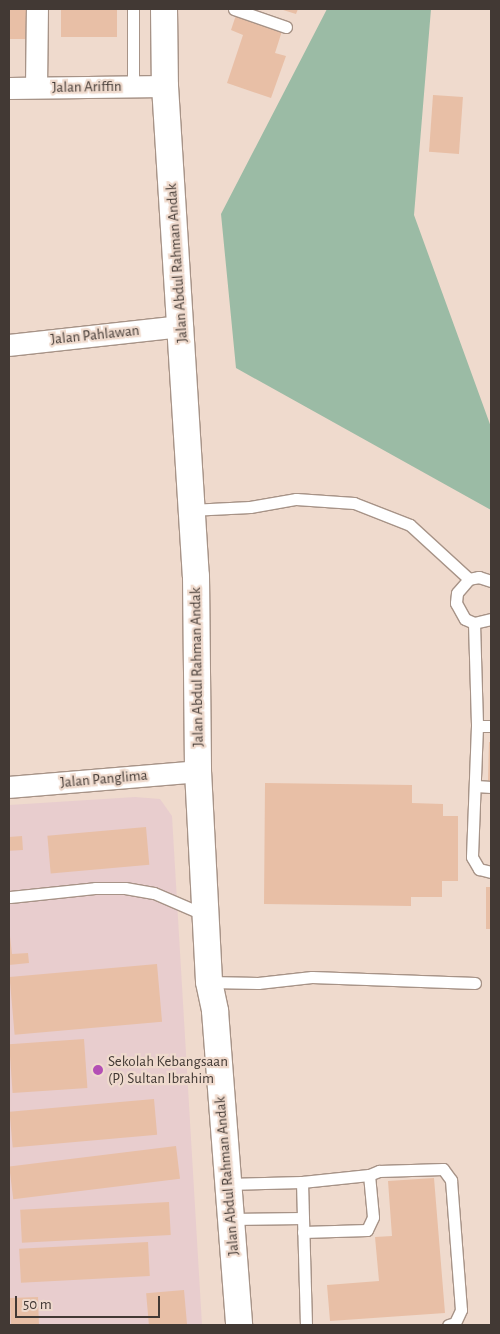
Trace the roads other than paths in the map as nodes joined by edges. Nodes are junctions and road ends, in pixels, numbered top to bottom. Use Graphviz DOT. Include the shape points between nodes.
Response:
graph roads {
  1 [pos="37,9"];
  2 [pos="133,9"];
  3 [pos="164,9"];
  4 [pos="234,9"];
  5 [pos="286,28"];
  6 [pos="133,86"];
  7 [pos="165,86"];
  8 [pos="36,87"];
  9 [pos="9,88"];
  10 [pos="182,326"];
  11 [pos="9,345"];
  12 [pos="190,510"];
  13 [pos="469,579"];
  14 [pos="491,581"];
  15 [pos="491,619"];
  16 [pos="474,623"];
  17 [pos="477,726"];
  18 [pos="491,726"];
  19 [pos="198,771"];
  20 [pos="476,786"];
  21 [pos="9,787"];
  22 [pos="491,787"];
  23 [pos="491,872"];
  24 [pos="10,897"];
  25 [pos="206,915"];
  26 [pos="209,982"];
  27 [pos="475,983"];
  28 [pos="369,1175"];
  29 [pos="302,1182"];
  30 [pos="227,1184"];
  31 [pos="303,1218"];
  32 [pos="231,1219"];
  33 [pos="304,1232"];
  34 [pos="239,1325"];
  35 [pos="306,1325"];
  36 [pos="448,1325"];
  1 -- 8 [label="street"];
  2 -- 6 [label="lane"];
  3 -- 7 [label="street, Jalan Abdul Rahman Andak"];
  4 -- 5 [label="lane"];
  6 -- 7 [label="street, Jalan Ariffin"];
  6 -- 8 [label="street, Jalan Ariffin"];
  7 -- 10 [label="street, Jalan Abdul Rahman Andak"];
  8 -- 9 [label="street, Jalan Ariffin"];
  10 -- 11 [label="street, Jalan Pahlawan"];
  10 -- 12 [label="street, Jalan Abdul Rahman Andak"];
  12 -- 13 [label="lane" via="250,507 296,499 354,503 410,525"];
  12 -- 19 [label="street, Jalan Abdul Rahman Andak" via="197,601"];
  13 -- 14 [label="lane" via="479,577"];
  13 -- 16 [label="lane" via="457,593 456,603 465,619"];
  15 -- 16 [label="lane"];
  16 -- 17 [label="lane"];
  17 -- 18 [label="lane"];
  17 -- 20 [label="lane"];
  19 -- 21 [label="street, Jalan Panglima"];
  19 -- 25 [label="street, Jalan Abdul Rahman Andak"];
  20 -- 22 [label="lane"];
  20 -- 23 [label="lane" via="472,857 479,869"];
  24 -- 25 [label="lane" via="125,888 154,893"];
  25 -- 26 [label="street, Jalan Abdul Rahman Andak"];
  26 -- 27 [label="lane" via="258,983 312,977"];
  26 -- 30 [label="street, Jalan Abdul Rahman Andak" via="215,1011"];
  28 -- 29 [label="lane"];
  28 -- 33 [label="lane" via="373,1217 367,1230"];
  28 -- 36 [label="lane" via="379,1171 436,1167 448,1174 461,1310 455,1323"];
  29 -- 30 [label="lane"];
  29 -- 31 [label="lane"];
  30 -- 32 [label="street, Jalan Abdul Rahman Andak"];
  31 -- 32 [label="lane"];
  31 -- 33 [label="lane"];
  32 -- 34 [label="street, Jalan Abdul Rahman Andak"];
  33 -- 35 [label="lane"];
}
